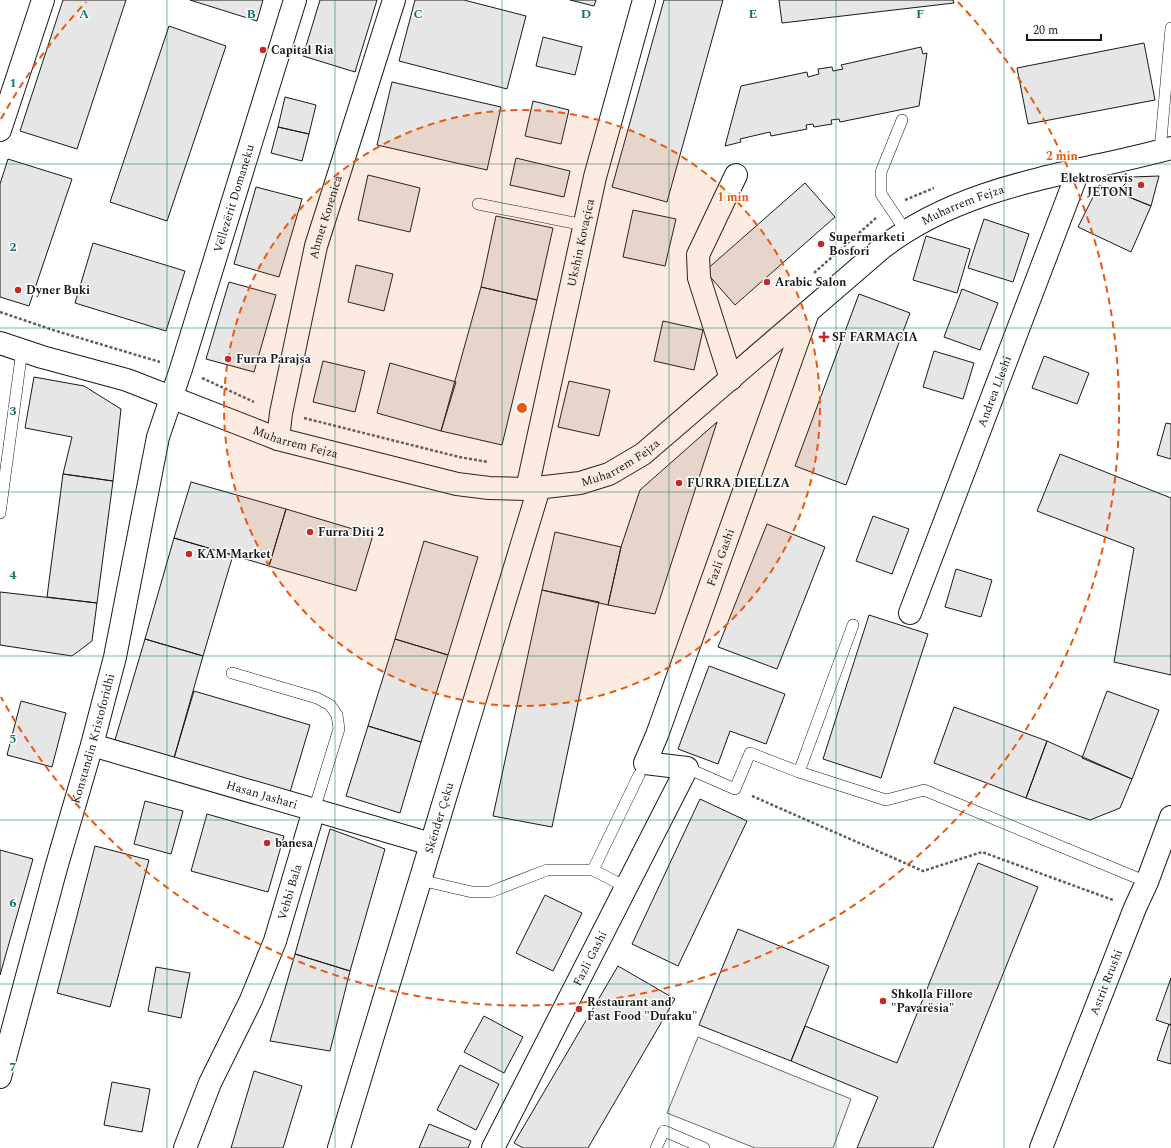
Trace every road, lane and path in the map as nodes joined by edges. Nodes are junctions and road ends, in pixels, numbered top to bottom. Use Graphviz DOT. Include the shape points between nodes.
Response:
graph roads {
  1 [pos="43,0"];
  2 [pos="295,0"];
  3 [pos="394,0"];
  4 [pos="644,0"];
  5 [pos="1171,28"];
  6 [pos="902,120"];
  7 [pos="0,130"];
  8 [pos="1165,150"];
  9 [pos="1079,169"];
  10 [pos="736,175"];
  11 [pos="935,187"];
  12 [pos="478,204"];
  13 [pos="889,207"];
  14 [pos="584,225"];
  15 [pos="905,230"];
  16 [pos="813,274"];
  17 [pos="0,312"];
  18 [pos="808,312"];
  19 [pos="0,343"];
  20 [pos="22,350"];
  21 [pos="181,369"];
  22 [pos="731,379"];
  23 [pos="172,397"];
  24 [pos="281,413"];
  25 [pos="278,439"];
  26 [pos="493,463"];
  27 [pos="533,488"];
  28 [pos="0,512"];
  29 [pos="910,613"];
  30 [pos="853,625"];
  31 [pos="232,673"];
  32 [pos="92,745"];
  33 [pos="687,768"];
  34 [pos="799,772"];
  35 [pos="639,775"];
  36 [pos="735,789"];
  37 [pos="314,810"];
  38 [pos="1171,817"];
  39 [pos="431,844"];
  40 [pos="593,870"];
  41 [pos="420,880"];
  42 [pos="1147,882"];
  43 [pos="626,887"];
  44 [pos="1135,908"];
  45 [pos="0,1077"];
  46 [pos="185,1148"];
  47 [pos="339,1148"];
  48 [pos="493,1148"];
  49 [pos="656,1148"];
  50 [pos="704,1148"];
  51 [pos="1041,1148"];
  1 -- 7 [label="street"];
  2 -- 21 [label="street, Vëllezërit Domaneku"];
  3 -- 24 [label="street, Ahmet Korenica" via="316,246"];
  4 -- 14 [label="street, Ukshin Kovaçica"];
  5 -- 8 [label="lane"];
  6 -- 13 [label="lane" via="880,172 881,194"];
  8 -- 9 [label="street, Muharrem Fejza"];
  9 -- 15 [label="street, Muharrem Fejza" via="985,194 933,215"];
  9 -- 29 [label="street, Andrea Lleshi"];
  10 -- 22 [label="street" via="698,255 699,278"];
  11 -- 13 [label="path"];
  12 -- 14 [label="lane"];
  13 -- 15 [label="lane"];
  13 -- 16 [label="path" via="864,226"];
  14 -- 27 [label="street, Ukshin Kovaçica"];
  15 -- 18 [label="street, Muharrem Fejza"];
  17 -- 21 [label="path"];
  18 -- 22 [label="street, Muharrem Fejza"];
  18 -- 33 [label="street, Fazli Gashi" via="645,763"];
  19 -- 20 [label="street, Muharrem Fejza"];
  20 -- 23 [label="street, Muharrem Fejza" via="127,380"];
  20 -- 28 [label="lane"];
  21 -- 23 [label="street, Vëllezërit Domaneku"];
  21 -- 24 [label="path"];
  22 -- 27 [label="street, Muharrem Fejza" via="643,454 609,474 580,483"];
  23 -- 25 [label="street, Muharrem Fejza"];
  23 -- 32 [label="street, Konstandin Kristoforidhi" via="158,438 115,658"];
  24 -- 25 [label="street, Ahmet Korenica"];
  24 -- 26 [label="path"];
  25 -- 27 [label="street, Muharrem Fejza" via="456,484 489,488"];
  27 -- 39 [label="street, Skënder Çeku"];
  30 -- 34 [label="lane"];
  31 -- 37 [label="lane, Vehbi Bala" via="317,698 330,705 338,714 339,729"];
  32 -- 37 [label="street, Hasan Jashari"];
  32 -- 45 [label="street, Konstandin Kristoforidhi" via="61,849"];
  33 -- 36 [label="lane, Fazli Gashi"];
  33 -- 43 [label="street, Fazli Gashi"];
  34 -- 36 [label="lane" via="750,753"];
  34 -- 42 [label="lane" via="886,800 924,790"];
  35 -- 40 [label="lane"];
  36 -- 44 [label="path" via="923,871 982,852"];
  37 -- 39 [label="street, Hasan Jashari"];
  37 -- 46 [label="street, Vehbi Bala" via="275,941 251,1000 210,1083"];
  38 -- 42 [label="street, Astrit Rrushi"];
  39 -- 41 [label="street, Skënder Çeku"];
  40 -- 41 [label="lane" via="548,870 490,892 472,892"];
  40 -- 43 [label="lane"];
  41 -- 47 [label="street, Skënder Çeku"];
  42 -- 44 [label="street, Astrit Rrushi"];
  43 -- 48 [label="street, Fazli Gashi"];
  44 -- 51 [label="street, Astrit Rrushi"];
  49 -- 50 [label="lane" via="664,1130"];
}
